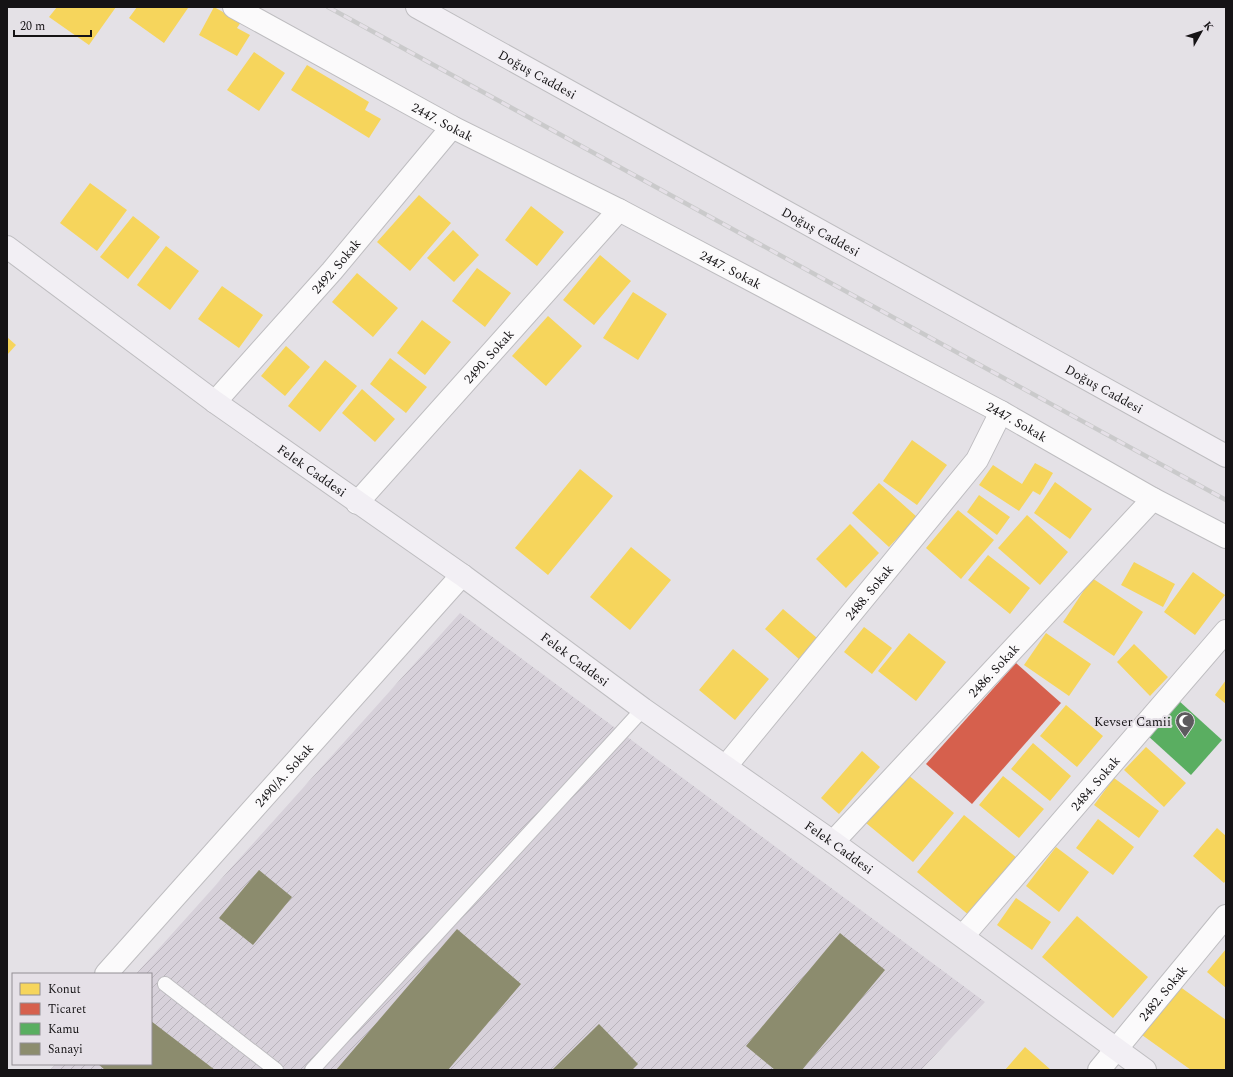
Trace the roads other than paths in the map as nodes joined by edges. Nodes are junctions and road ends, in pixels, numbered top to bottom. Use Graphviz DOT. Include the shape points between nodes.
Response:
graph roads {
  1 [pos="234,7"];
  2 [pos="417,7"];
  3 [pos="452,127"];
  4 [pos="619,210"];
  5 [pos="7,247"];
  6 [pos="215,402"];
  7 [pos="1001,412"];
  8 [pos="1226,456"];
  9 [pos="1153,499"];
  10 [pos="357,503"];
  11 [pos="1226,537"];
  12 [pos="462,575"];
  13 [pos="1226,631"];
  14 [pos="643,709"];
  15 [pos="726,766"];
  16 [pos="833,842"];
  17 [pos="1226,916"];
  18 [pos="963,936"];
  19 [pos="107,973"];
  20 [pos="166,984"];
  21 [pos="1116,1049"];
  22 [pos="276,1070"];
  23 [pos="312,1070"];
  24 [pos="1099,1070"];
  25 [pos="1144,1070"];
  1 -- 3 [label="street, 2447. Sokak"];
  2 -- 8 [label="main road, Doğuş Caddesi"];
  3 -- 4 [label="street, 2447. Sokak"];
  3 -- 6 [label="street, 2492. Sokak" via="332,271"];
  4 -- 7 [label="street, 2447. Sokak"];
  4 -- 10 [label="street, 2490. Sokak"];
  5 -- 6 [label="main road, Felek Caddesi"];
  6 -- 10 [label="main road, Felek Caddesi"];
  7 -- 9 [label="street, 2447. Sokak"];
  7 -- 15 [label="street, 2488. Sokak" via="977,460"];
  9 -- 11 [label="street, 2447. Sokak"];
  9 -- 16 [label="street, 2486. Sokak"];
  10 -- 12 [label="main road, Felek Caddesi"];
  12 -- 14 [label="main road, Felek Caddesi"];
  12 -- 19 [label="street, 2490/A. Sokak"];
  13 -- 18 [label="street, 2484. Sokak"];
  14 -- 15 [label="main road, Felek Caddesi"];
  14 -- 23 [label="lane"];
  15 -- 16 [label="main road, Felek Caddesi"];
  16 -- 18 [label="main road, Felek Caddesi"];
  17 -- 21 [label="street, 2482. Sokak"];
  18 -- 21 [label="main road, Felek Caddesi"];
  20 -- 22 [label="lane"];
  21 -- 24 [label="street, 2482. Sokak"];
  21 -- 25 [label="main road, Felek Caddesi"];
}
